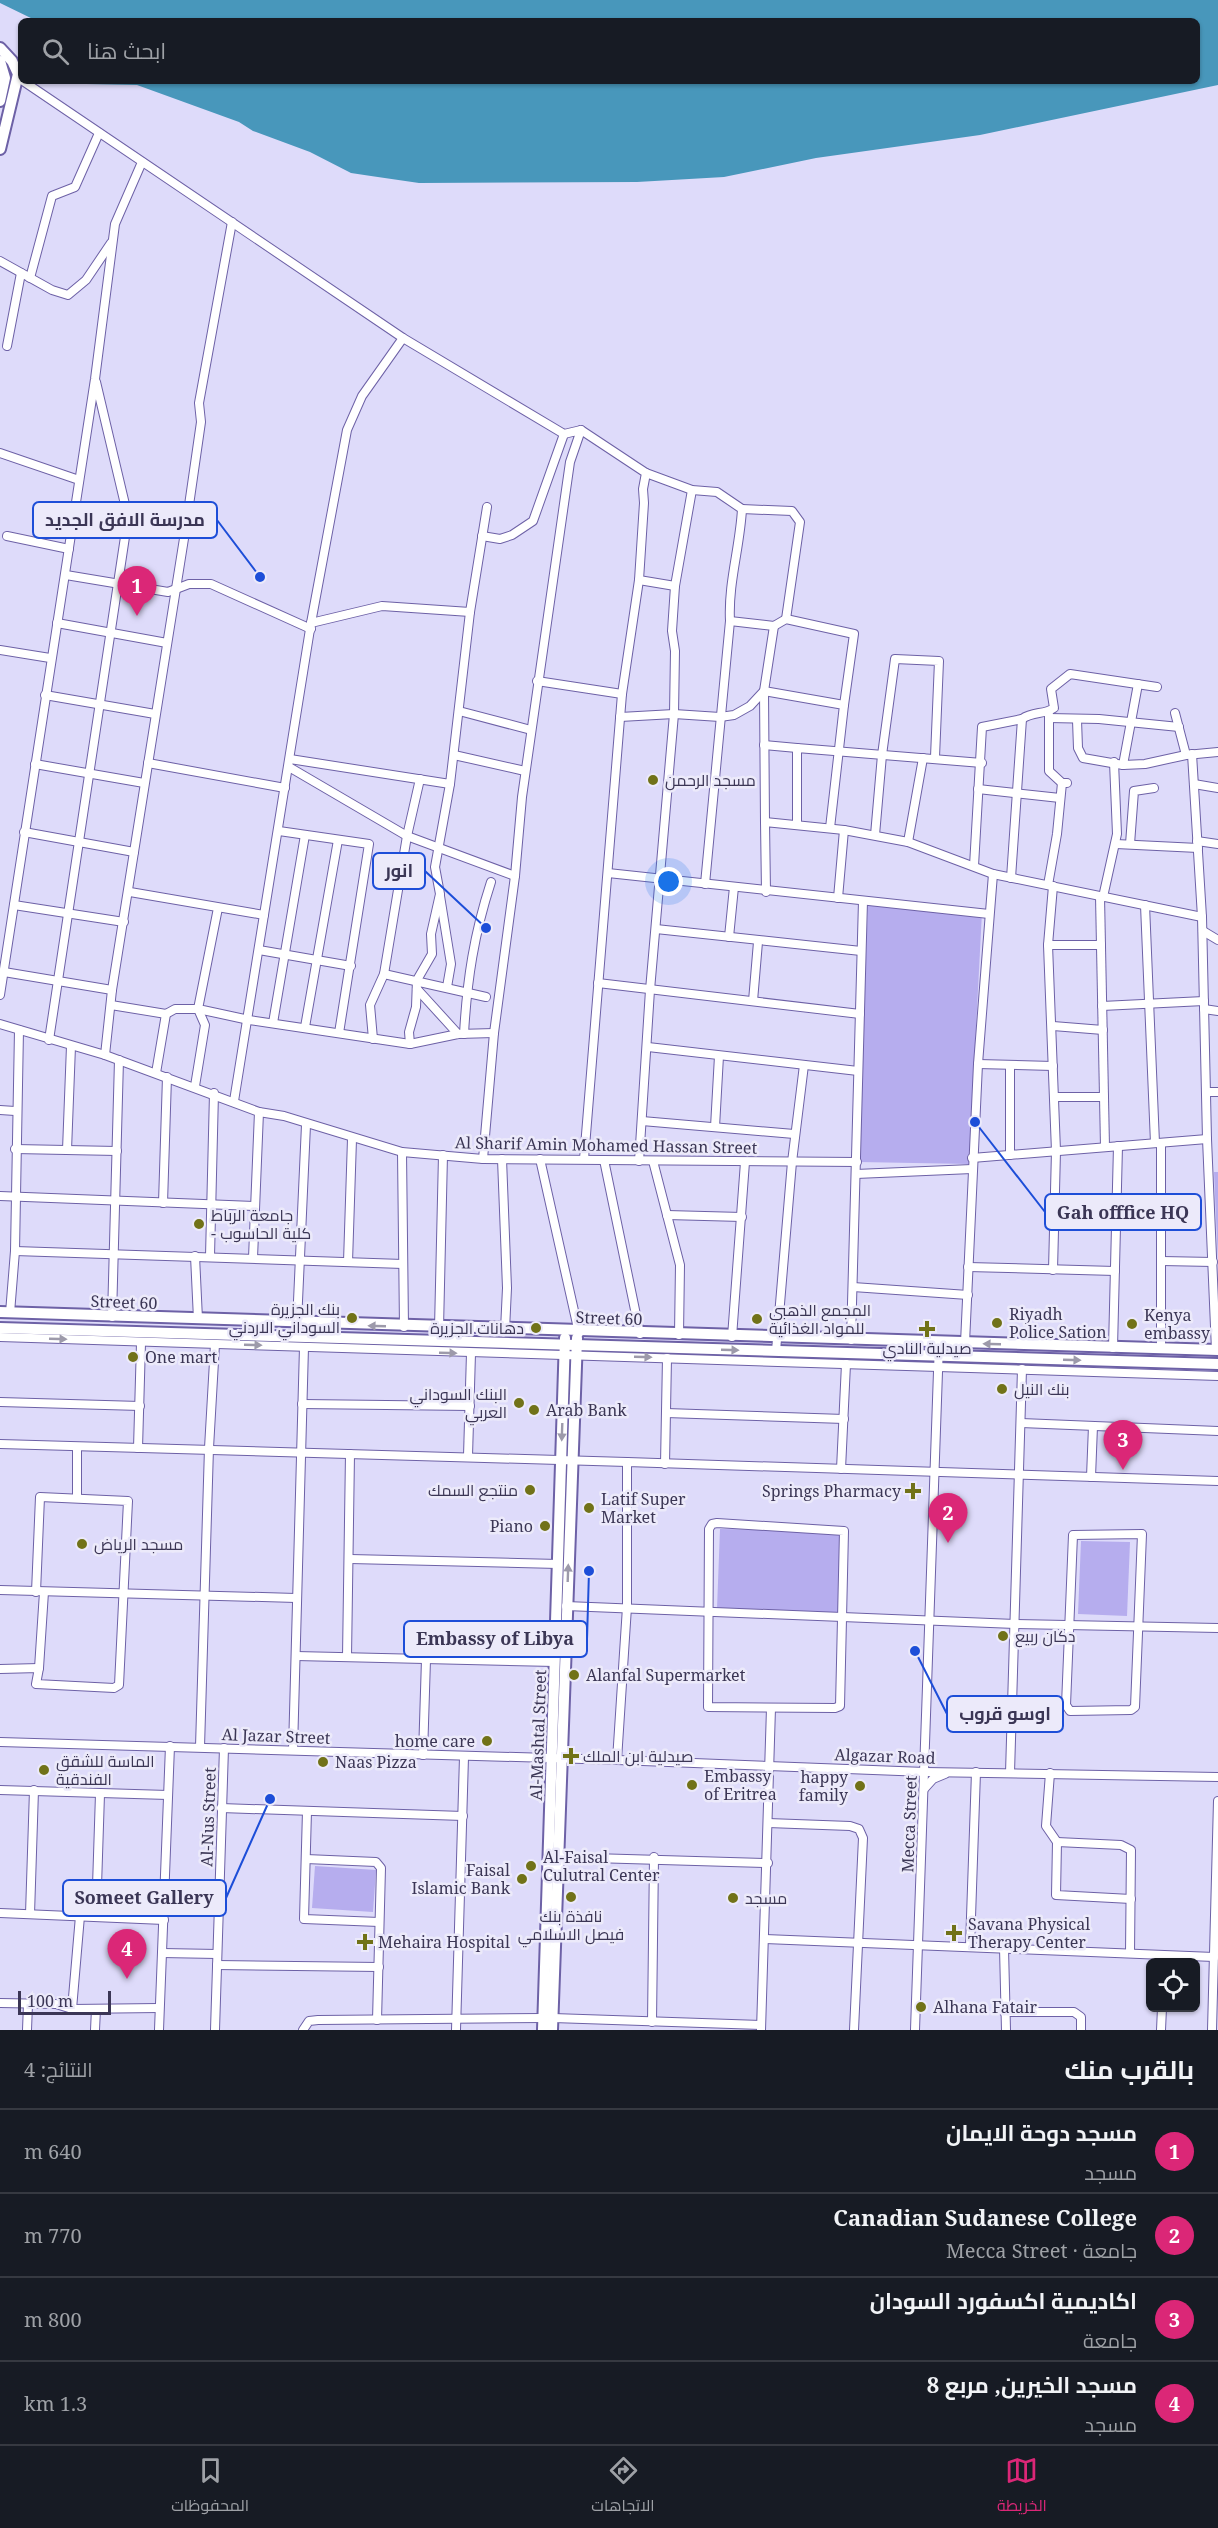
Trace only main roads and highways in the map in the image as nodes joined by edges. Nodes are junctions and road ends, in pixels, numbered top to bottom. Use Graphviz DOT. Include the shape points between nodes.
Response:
graph roads {
  1 [pos="0,48"];
  2 [pos="3,70"];
  3 [pos="18,72"];
  4 [pos="19,84"];
  5 [pos="0,101"];
  6 [pos="0,149"];
  7 [pos="5,1313"];
  8 [pos="222,1321"];
  9 [pos="238,1321"];
  10 [pos="0,1328"];
  11 [pos="565,1332"];
  12 [pos="579,1333"];
  13 [pos="238,1336"];
  14 [pos="756,1338"];
  15 [pos="218,1340"];
  16 [pos="570,1350"];
  17 [pos="755,1350"];
  18 [pos="1217,1350"];
  19 [pos="1218,1364"];
  20 [pos="566,1461"];
  21 [pos="557,1759"];
  22 [pos="548,2018"];
  23 [pos="543,2030"];
  24 [pos="552,2030"];
  1 -- 3 [label="main road"];
  2 -- 5 [label="main road"];
  4 -- 6 [label="main road"];
  7 -- 8 [label="main road, Street 60"];
  8 -- 9 [label="main road, Street 60"];
  8 -- 15 [label="main road"];
  11 -- 9 [label="main road, Street 60, one-way"];
  9 -- 13 [label="main road"];
  10 -- 15 [label="main road, Street 60"];
  11 -- 12 [label="main road, Street 60"];
  11 -- 16 [label="main road, Al-Mashtal Street"];
  12 -- 14 [label="main road, Street 60"];
  12 -- 16 [label="main road, Al-Mashtal Street"];
  13 -- 15 [label="main road, Street 60"];
  13 -- 16 [label="main road, Street 60" via="402,1346"];
  14 -- 17 [label="main road"];
  18 -- 14 [label="main road, Street 60, one-way"];
  16 -- 17 [label="main road, Street 60, one-way"];
  16 -- 20 [label="main road, Al-Mashtal Street"];
  17 -- 19 [label="main road, Street 60, one-way" via="1104,1366"];
  21 -- 20 [label="main road, Al-Mashtal Street, one-way" via="566,1606"];
  20 -- 21 [label="main road, Al-Mashtal Street" via="555,1662"];
  21 -- 22 [label="main road, Al-Mashtal Street"];
  21 -- 22 [label="main road, Al-Mashtal Street" via="558,1857"];
  22 -- 23 [label="main road, Al-Mashtal Street"];
  22 -- 24 [label="main road, Al-Mashtal Street"];
}
